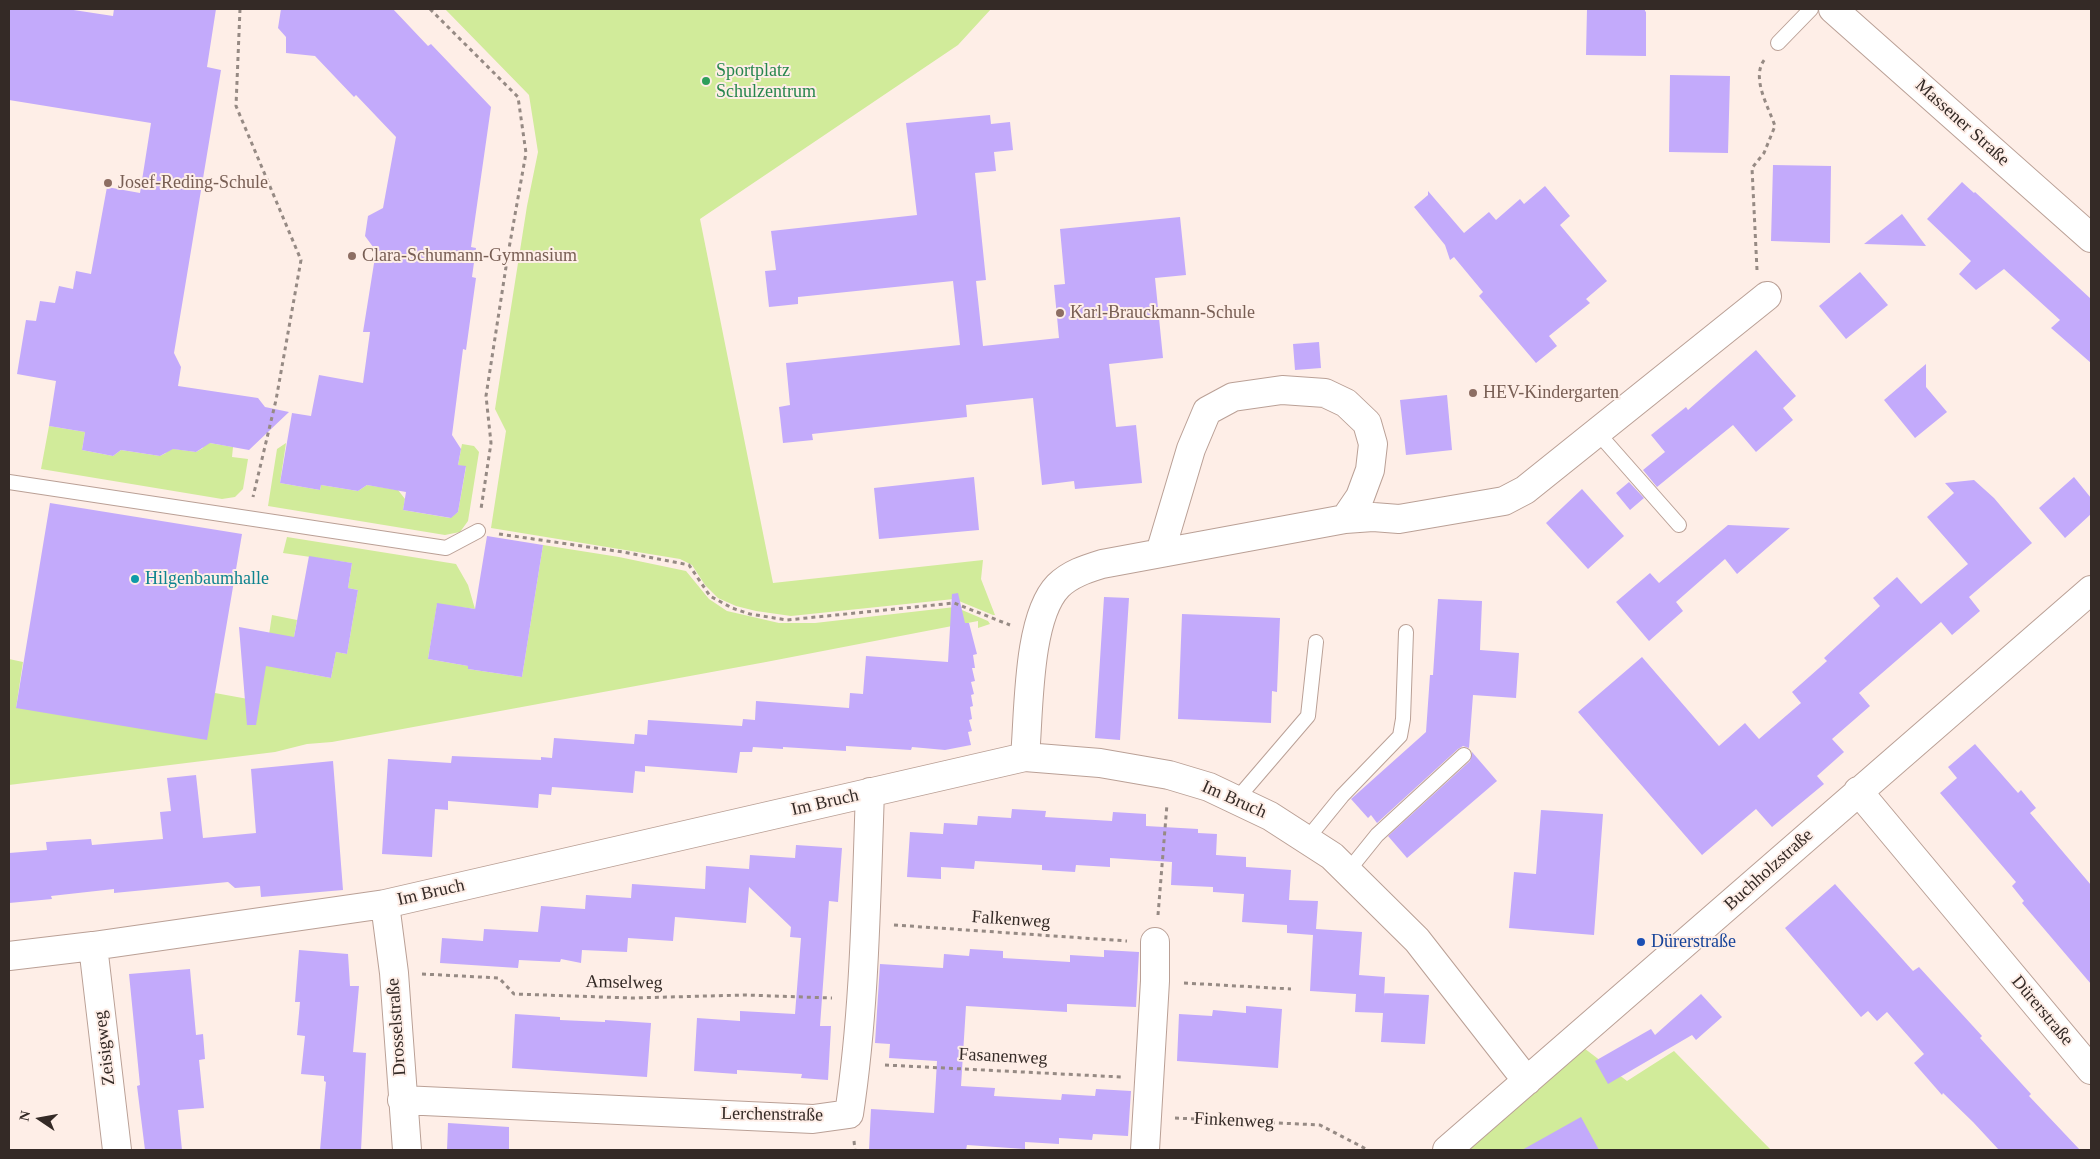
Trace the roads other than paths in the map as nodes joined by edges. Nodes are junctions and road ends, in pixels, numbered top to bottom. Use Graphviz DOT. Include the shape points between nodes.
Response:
graph roads {
  1 [pos="1811,9"];
  2 [pos="1833,9"];
  3 [pos="1778,43"];
  4 [pos="2091,238"];
  5 [pos="1767,296"];
  6 [pos="1597,432"];
  7 [pos="9,482"];
  8 [pos="1345,519"];
  9 [pos="1679,525"];
  10 [pos="478,531"];
  11 [pos="1160,553"];
  12 [pos="2091,590"];
  13 [pos="1406,632"];
  14 [pos="1316,642"];
  15 [pos="1464,755"];
  16 [pos="1025,757"];
  17 [pos="1858,791"];
  18 [pos="870,792"];
  19 [pos="1236,800"];
  20 [pos="1307,839"];
  21 [pos="1348,871"];
  22 [pos="385,904"];
  23 [pos="1155,942"];
  24 [pos="93,946"];
  25 [pos="9,956"];
  26 [pos="2091,1070"];
  27 [pos="1527,1081"];
  28 [pos="402,1100"];
  29 [pos="117,1150"];
  30 [pos="407,1150"];
  31 [pos="1145,1150"];
  32 [pos="1447,1150"];
  1 -- 3 [label="lane"];
  2 -- 4 [label="street, Massener Straße"];
  5 -- 6 [label="street"];
  6 -- 8 [label="street" via="1525,490 1504,501 1399,519"];
  6 -- 9 [label="lane"];
  7 -- 10 [label="lane" via="446,548"];
  8 -- 11 [label="street"];
  8 -- 11 [label="street" via="1360,496 1370,470 1374,444 1367,423 1346,403 1324,393 1282,390 1233,398 1208,411 1191,449"];
  11 -- 16 [label="street" via="1079,571 1058,586 1044,607 1035,636"];
  12 -- 17 [label="street, Buchholzstraße"];
  13 -- 20 [label="lane" via="1400,736 1342,796"];
  14 -- 19 [label="lane" via="1308,716"];
  15 -- 21 [label="lane" via="1377,834"];
  16 -- 18 [label="street, Im Bruch"];
  16 -- 19 [label="street, Im Bruch" via="1100,763 1169,775 1209,787"];
  17 -- 26 [label="street, Dürerstraße"];
  17 -- 27 [label="street, Buchholzstraße"];
  18 -- 22 [label="street, Im Bruch"];
  18 -- 28 [label="street, Lerchenstraße" via="857,1063 849,1114 813,1119"];
  19 -- 20 [label="street, Im Bruch"];
  20 -- 21 [label="street, Im Bruch"];
  21 -- 27 [label="street, Im Bruch" via="1417,940"];
  22 -- 24 [label="street, Im Bruch"];
  22 -- 28 [label="street, Drosselstraße" via="394,973"];
  23 -- 31 [label="street"];
  24 -- 25 [label="street, Im Bruch"];
  24 -- 29 [label="street, Zeisigweg"];
  27 -- 32 [label="street, Buchholzstraße"];
  28 -- 30 [label="street, Drosselstraße"];
}
